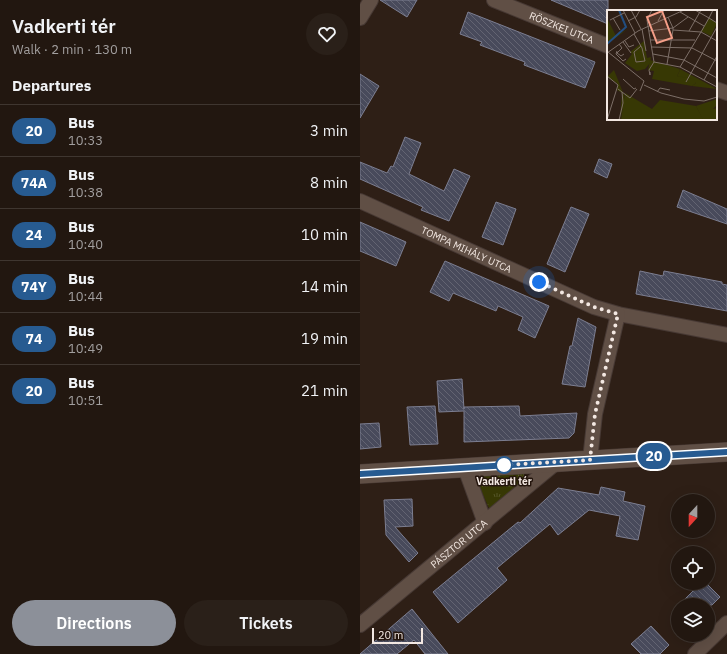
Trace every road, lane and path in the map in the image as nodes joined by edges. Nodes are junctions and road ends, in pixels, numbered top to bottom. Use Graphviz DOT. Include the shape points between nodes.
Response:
graph roads {
  1 [pos="371,0"];
  2 [pos="494,0"];
  3 [pos="360,18"];
  4 [pos="607,46"];
  5 [pos="717,89"];
  6 [pos="727,93"];
  7 [pos="360,202"];
  8 [pos="618,314"];
  9 [pos="727,335"];
  10 [pos="727,452"];
  11 [pos="590,460"];
  12 [pos="557,462"];
  13 [pos="465,468"];
  14 [pos="360,474"];
  15 [pos="485,523"];
  16 [pos="727,623"];
  17 [pos="360,625"];
  18 [pos="695,654"];
  1 -- 3 [label="street"];
  2 -- 4 [label="street, RÖSZKEI UTCA"];
  5 -- 6 [label="street"];
  7 -- 8 [label="street, TOMPA MIHÁLY UTCA" via="594,307"];
  8 -- 9 [label="street"];
  8 -- 11 [label="street" via="595,414"];
  10 -- 11 [label="street"];
  11 -- 12 [label="street"];
  12 -- 13 [label="street"];
  12 -- 15 [label="street, PÁSZTOR UTCA"];
  13 -- 14 [label="street"];
  13 -- 15 [label="street"];
  15 -- 17 [label="street, PÁSZTOR UTCA"];
  16 -- 18 [label="street"];
}
